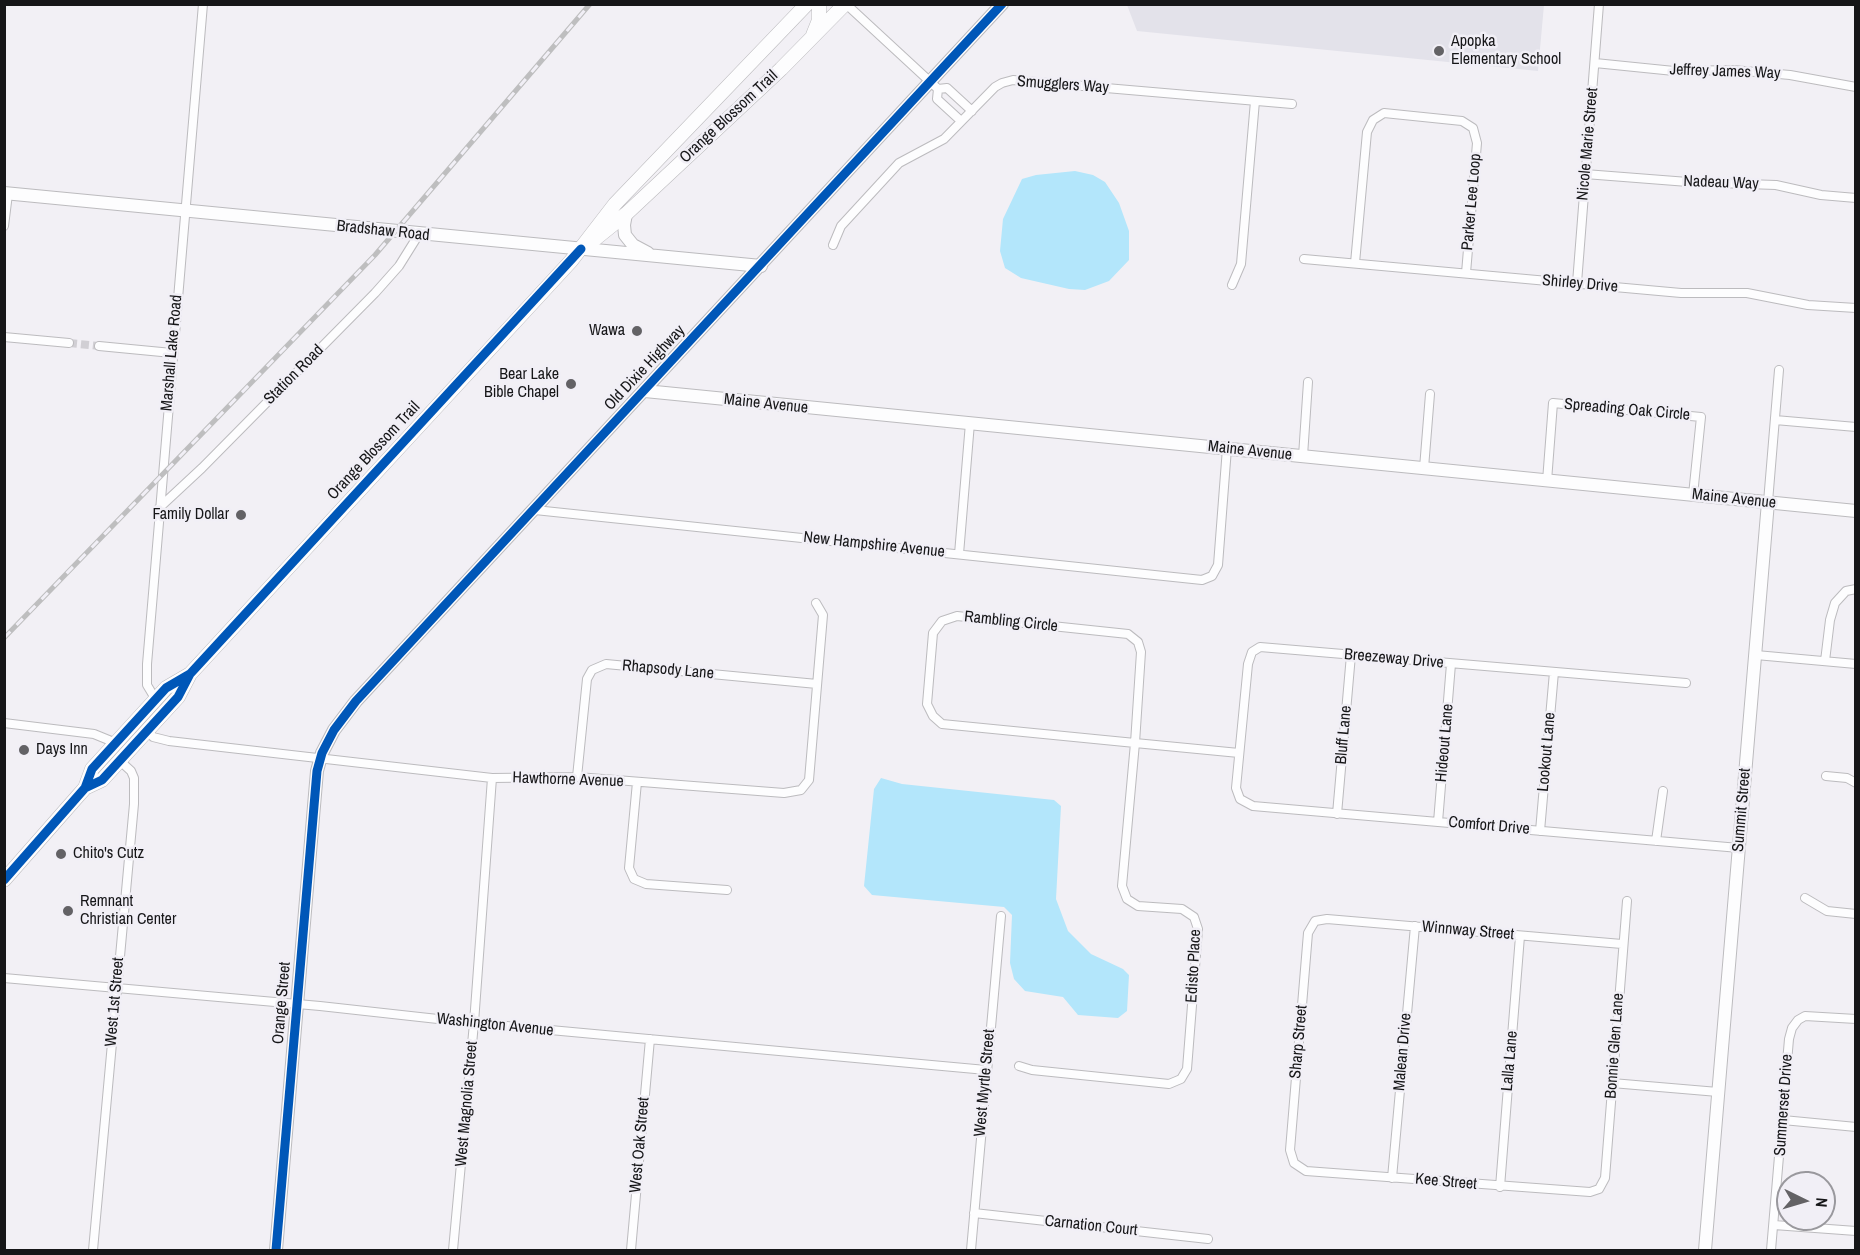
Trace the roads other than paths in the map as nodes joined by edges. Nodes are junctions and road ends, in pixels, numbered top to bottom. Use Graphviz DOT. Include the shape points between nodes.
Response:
graph roads {
  1 [pos="203,4"];
  2 [pos="807,4"];
  3 [pos="819,4"];
  4 [pos="846,4"];
  5 [pos="1002,4"];
  6 [pos="1599,4"];
  7 [pos="811,39"];
  8 [pos="1594,63"];
  9 [pos="934,85"];
  10 [pos="1856,87"];
  11 [pos="956,96"];
  12 [pos="1255,101"];
  13 [pos="1293,104"];
  14 [pos="946,107"];
  15 [pos="972,111"];
  16 [pos="961,121"];
  17 [pos="1586,174"];
  18 [pos="6,193"];
  19 [pos="1856,198"];
  20 [pos="184,211"];
  21 [pos="626,214"];
  22 [pos="4,226"];
  23 [pos="419,234"];
  24 [pos="833,245"];
  25 [pos="581,249"];
  26 [pos="652,255"];
  27 [pos="1304,259"];
  28 [pos="1355,263"];
  29 [pos="761,266"];
  30 [pos="1466,273"];
  31 [pos="1576,283"];
  32 [pos="1232,285"];
  33 [pos="1856,308"];
  34 [pos="4,337"];
  35 [pos="69,343"];
  36 [pos="99,346"];
  37 [pos="172,353"];
  38 [pos="1779,370"];
  39 [pos="1308,382"];
  40 [pos="645,391"];
  41 [pos="1430,394"];
  42 [pos="1775,420"];
  43 [pos="970,423"];
  44 [pos="1856,427"];
  45 [pos="1227,448"];
  46 [pos="1303,456"];
  47 [pos="1424,468"];
  48 [pos="1547,481"];
  49 [pos="1693,495"];
  50 [pos="1768,502"];
  51 [pos="159,508"];
  52 [pos="535,510"];
  53 [pos="1856,511"];
  54 [pos="959,554"];
  55 [pos="1856,589"];
  56 [pos="816,603"];
  57 [pos="1351,655"];
  58 [pos="1756,655"];
  59 [pos="1825,661"];
  60 [pos="1451,664"];
  61 [pos="1856,664"];
  62 [pos="1554,672"];
  63 [pos="190,674"];
  64 [pos="1686,683"];
  65 [pos="817,684"];
  66 [pos="156,700"];
  67 [pos="4,723"];
  68 [pos="147,730"];
  69 [pos="116,743"];
  70 [pos="1135,743"];
  71 [pos="1239,753"];
  72 [pos="320,759"];
  73 [pos="120,760"];
  74 [pos="1826,776"];
  75 [pos="577,777"];
  76 [pos="492,778"];
  77 [pos="637,782"];
  78 [pos="1856,783"];
  79 [pos="85,788"];
  80 [pos="1663,791"];
  81 [pos="1240,799"];
  82 [pos="1337,814"];
  83 [pos="1438,822"];
  84 [pos="1540,831"];
  85 [pos="1656,841"];
  86 [pos="1739,848"];
  87 [pos="4,880"];
  88 [pos="728,890"];
  89 [pos="1805,898"];
  90 [pos="1627,901"];
  91 [pos="1856,914"];
  92 [pos="1001,916"];
  93 [pos="1315,921"];
  94 [pos="1415,926"];
  95 [pos="1520,936"];
  96 [pos="1622,944"];
  97 [pos="4,978"];
  98 [pos="116,988"];
  99 [pos="297,1005"];
  100 [pos="1856,1019"];
  101 [pos="474,1023"];
  102 [pos="650,1039"];
  103 [pos="1019,1066"];
  104 [pos="986,1070"];
  105 [pos="1612,1083"];
  106 [pos="1718,1092"];
  107 [pos="1783,1120"];
  108 [pos="1856,1127"];
  109 [pos="1294,1163"];
  110 [pos="1392,1178"];
  111 [pos="1500,1186"];
  112 [pos="1599,1190"];
  113 [pos="974,1213"];
  114 [pos="1774,1225"];
  115 [pos="1856,1232"];
  116 [pos="1208,1239"];
  117 [pos="93,1251"];
  118 [pos="276,1251"];
  119 [pos="453,1251"];
  120 [pos="631,1251"];
  121 [pos="971,1251"];
  122 [pos="1705,1251"];
  123 [pos="1771,1251"];
  1 -- 20 [label="street, Marshall Lake Road"];
  2 -- 25 [label="main road, Orange Blossom Trail" via="615,204"];
  3 -- 7 [label="main road" via="819,20"];
  4 -- 7 [label="main road, Orange Blossom Trail"];
  4 -- 9 [label="street"];
  5 -- 9 [label="street, Old Dixie Highway"];
  6 -- 8 [label="street, Nicole Marie Street"];
  7 -- 21 [label="main road, Orange Blossom Trail"];
  8 -- 10 [label="street, Jeffrey James Way" via="1674,71 1733,70 1790,75"];
  8 -- 17 [label="street, Nicole Marie Street"];
  9 -- 11 [label="street" via="947,88"];
  9 -- 14 [label="street" via="936,99"];
  9 -- 29 [label="street, Old Dixie Highway"];
  11 -- 14 [label="street"];
  11 -- 15 [label="street"];
  12 -- 13 [label="street, Smugglers Way"];
  12 -- 15 [label="street, Smugglers Way" via="1013,80 995,87"];
  12 -- 32 [label="street" via="1241,264"];
  14 -- 16 [label="street"];
  15 -- 16 [label="street, Smugglers Way"];
  16 -- 24 [label="street, Smugglers Way" via="944,139 899,163 841,226"];
  17 -- 19 [label="street, Nadeau Way" via="1776,185"];
  17 -- 31 [label="street, Nicole Marie Street"];
  18 -- 20 [label="street, Bradshaw Road"];
  18 -- 22 [label="street"];
  20 -- 23 [label="street, Bradshaw Road"];
  20 -- 37 [label="street, Marshall Lake Road"];
  21 -- 25 [label="main road, Orange Blossom Trail"];
  21 -- 26 [label="street" via="628,241"];
  23 -- 25 [label="street, Bradshaw Road"];
  23 -- 51 [label="street, Station Road" via="399,266 375,293"];
  25 -- 26 [label="street, Bradshaw Road"];
  25 -- 63 [label="main road, Orange Blossom Trail"];
  26 -- 29 [label="street, Bradshaw Road"];
  27 -- 28 [label="street, Shirley Drive"];
  28 -- 30 [label="street, Shirley Drive"];
  28 -- 30 [label="street, Parker Lee Loop" via="1367,132 1373,120 1384,113 1462,121 1473,128 1477,143"];
  29 -- 40 [label="street, Old Dixie Highway"];
  30 -- 31 [label="street, Shirley Drive"];
  31 -- 33 [label="street, Shirley Drive" via="1681,293 1747,293 1808,305"];
  34 -- 35 [label="street"];
  36 -- 37 [label="street"];
  37 -- 51 [label="street, Marshall Lake Road"];
  38 -- 42 [label="street, Summit Street"];
  39 -- 46 [label="street"];
  40 -- 43 [label="street, Maine Avenue"];
  40 -- 52 [label="street, Old Dixie Highway"];
  41 -- 47 [label="street"];
  42 -- 44 [label="street"];
  42 -- 50 [label="street, Summit Street"];
  43 -- 45 [label="street, Maine Avenue"];
  43 -- 54 [label="street"];
  45 -- 46 [label="street, Maine Avenue"];
  45 -- 54 [label="street, New Hampshire Avenue" via="1218,565 1212,576 1202,580"];
  46 -- 47 [label="street, Maine Avenue"];
  47 -- 48 [label="street, Maine Avenue"];
  48 -- 49 [label="street, Maine Avenue"];
  48 -- 49 [label="street, Spreading Oak Circle" via="1553,404 1701,417"];
  49 -- 50 [label="street, Maine Avenue"];
  50 -- 53 [label="street, Maine Avenue"];
  50 -- 58 [label="street, Summit Street"];
  51 -- 66 [label="street, Marshall Lake Road" via="147,674 147,685"];
  52 -- 54 [label="street, New Hampshire Avenue"];
  52 -- 72 [label="street, Old Dixie Highway" via="348,711"];
  55 -- 59 [label="street" via="1846,591 1835,603"];
  56 -- 65 [label="street, Hawthorne Avenue" via="823,615"];
  57 -- 60 [label="street, Breezeway Drive"];
  57 -- 71 [label="street, Breezeway Drive" via="1260,647 1252,652"];
  57 -- 82 [label="street, Bluff Lane"];
  58 -- 59 [label="street"];
  58 -- 86 [label="street, Summit Street"];
  59 -- 61 [label="street"];
  60 -- 62 [label="street, Breezeway Drive"];
  60 -- 83 [label="street, Hideout Lane"];
  62 -- 64 [label="street, Breezeway Drive"];
  62 -- 84 [label="street, Lookout Lane"];
  63 -- 66 [label="main road, Orange Blossom Trail" via="166,688"];
  63 -- 68 [label="main road, Orange Blossom Trail" via="178,697"];
  65 -- 75 [label="street, Rhapsody Lane" via="606,664 592,670 587,679"];
  65 -- 77 [label="street, Hawthorne Avenue" via="809,780 801,790 784,793"];
  66 -- 69 [label="main road, Orange Blossom Trail"];
  67 -- 69 [label="street" via="94,734"];
  68 -- 72 [label="street, Hawthorne Avenue" via="153,737 169,741"];
  68 -- 73 [label="main road, Orange Blossom Trail"];
  69 -- 79 [label="main road, Orange Blossom Trail" via="92,769"];
  70 -- 70 [label="street, Rambling Circle" via="942,724 927,704 933,633 942,621 957,616 1128,634 1138,642 1141,652"];
  70 -- 71 [label="street, Rambling Circle"];
  70 -- 103 [label="street, Edisto Place" via="1122,886 1127,899 1138,906 1182,909 1194,917 1198,930 1186,1069 1181,1079 1169,1084"];
  71 -- 81 [label="street, Breezeway Drive" via="1236,788"];
  72 -- 76 [label="street, Hawthorne Avenue"];
  72 -- 99 [label="street, Orange Street"];
  73 -- 79 [label="main road, Orange Blossom Trail" via="102,780"];
  73 -- 98 [label="street, West 1st Street" via="131,771 135,784"];
  74 -- 78 [label="street"];
  75 -- 76 [label="street, Hawthorne Avenue"];
  75 -- 77 [label="street, Hawthorne Avenue"];
  76 -- 101 [label="street, West Magnolia Street"];
  77 -- 88 [label="street" via="629,868 634,879 646,884"];
  79 -- 87 [label="main road, Orange Blossom Trail"];
  80 -- 85 [label="street"];
  81 -- 82 [label="street, Comfort Drive" via="1253,806"];
  82 -- 83 [label="street, Comfort Drive"];
  83 -- 84 [label="street, Comfort Drive"];
  84 -- 85 [label="street, Comfort Drive"];
  85 -- 86 [label="street, Comfort Drive"];
  86 -- 106 [label="street, Summit Street"];
  89 -- 91 [label="street" via="1827,911"];
  90 -- 96 [label="street, Bonnie Glen Lane"];
  92 -- 104 [label="street, West Myrtle Street"];
  93 -- 94 [label="street, Winnway Street" via="1327,918"];
  93 -- 109 [label="street, Sharp Street" via="1308,933 1290,1150"];
  94 -- 95 [label="street, Winnway Street"];
  94 -- 110 [label="street, Malean Drive"];
  95 -- 96 [label="street, Winnway Street"];
  95 -- 111 [label="street, Lalla Lane"];
  96 -- 105 [label="street, Bonnie Glen Lane"];
  97 -- 98 [label="street, Washington Avenue"];
  98 -- 99 [label="street, Washington Avenue"];
  98 -- 117 [label="street, West 1st Street"];
  99 -- 101 [label="street, Washington Avenue"];
  99 -- 118 [label="street, Orange Street"];
  100 -- 107 [label="street, Summerset Drive" via="1810,1016 1794,1023 1789,1039"];
  101 -- 102 [label="street, Washington Avenue"];
  101 -- 119 [label="street, West Magnolia Street"];
  102 -- 104 [label="street, Washington Avenue"];
  102 -- 120 [label="street, West Oak Street"];
  104 -- 113 [label="street, West Myrtle Street"];
  105 -- 106 [label="street"];
  105 -- 112 [label="street, Bonnie Glen Lane" via="1605,1178"];
  106 -- 122 [label="street, Summit Street"];
  107 -- 108 [label="street"];
  107 -- 114 [label="street, Summerset Drive"];
  109 -- 110 [label="street, Kee Street" via="1306,1171"];
  110 -- 111 [label="street, Kee Street"];
  111 -- 112 [label="street, Kee Street"];
  113 -- 116 [label="street, Carnation Court"];
  113 -- 121 [label="street, West Myrtle Street"];
  114 -- 115 [label="street"];
  114 -- 123 [label="street, Summerset Drive"];
}
